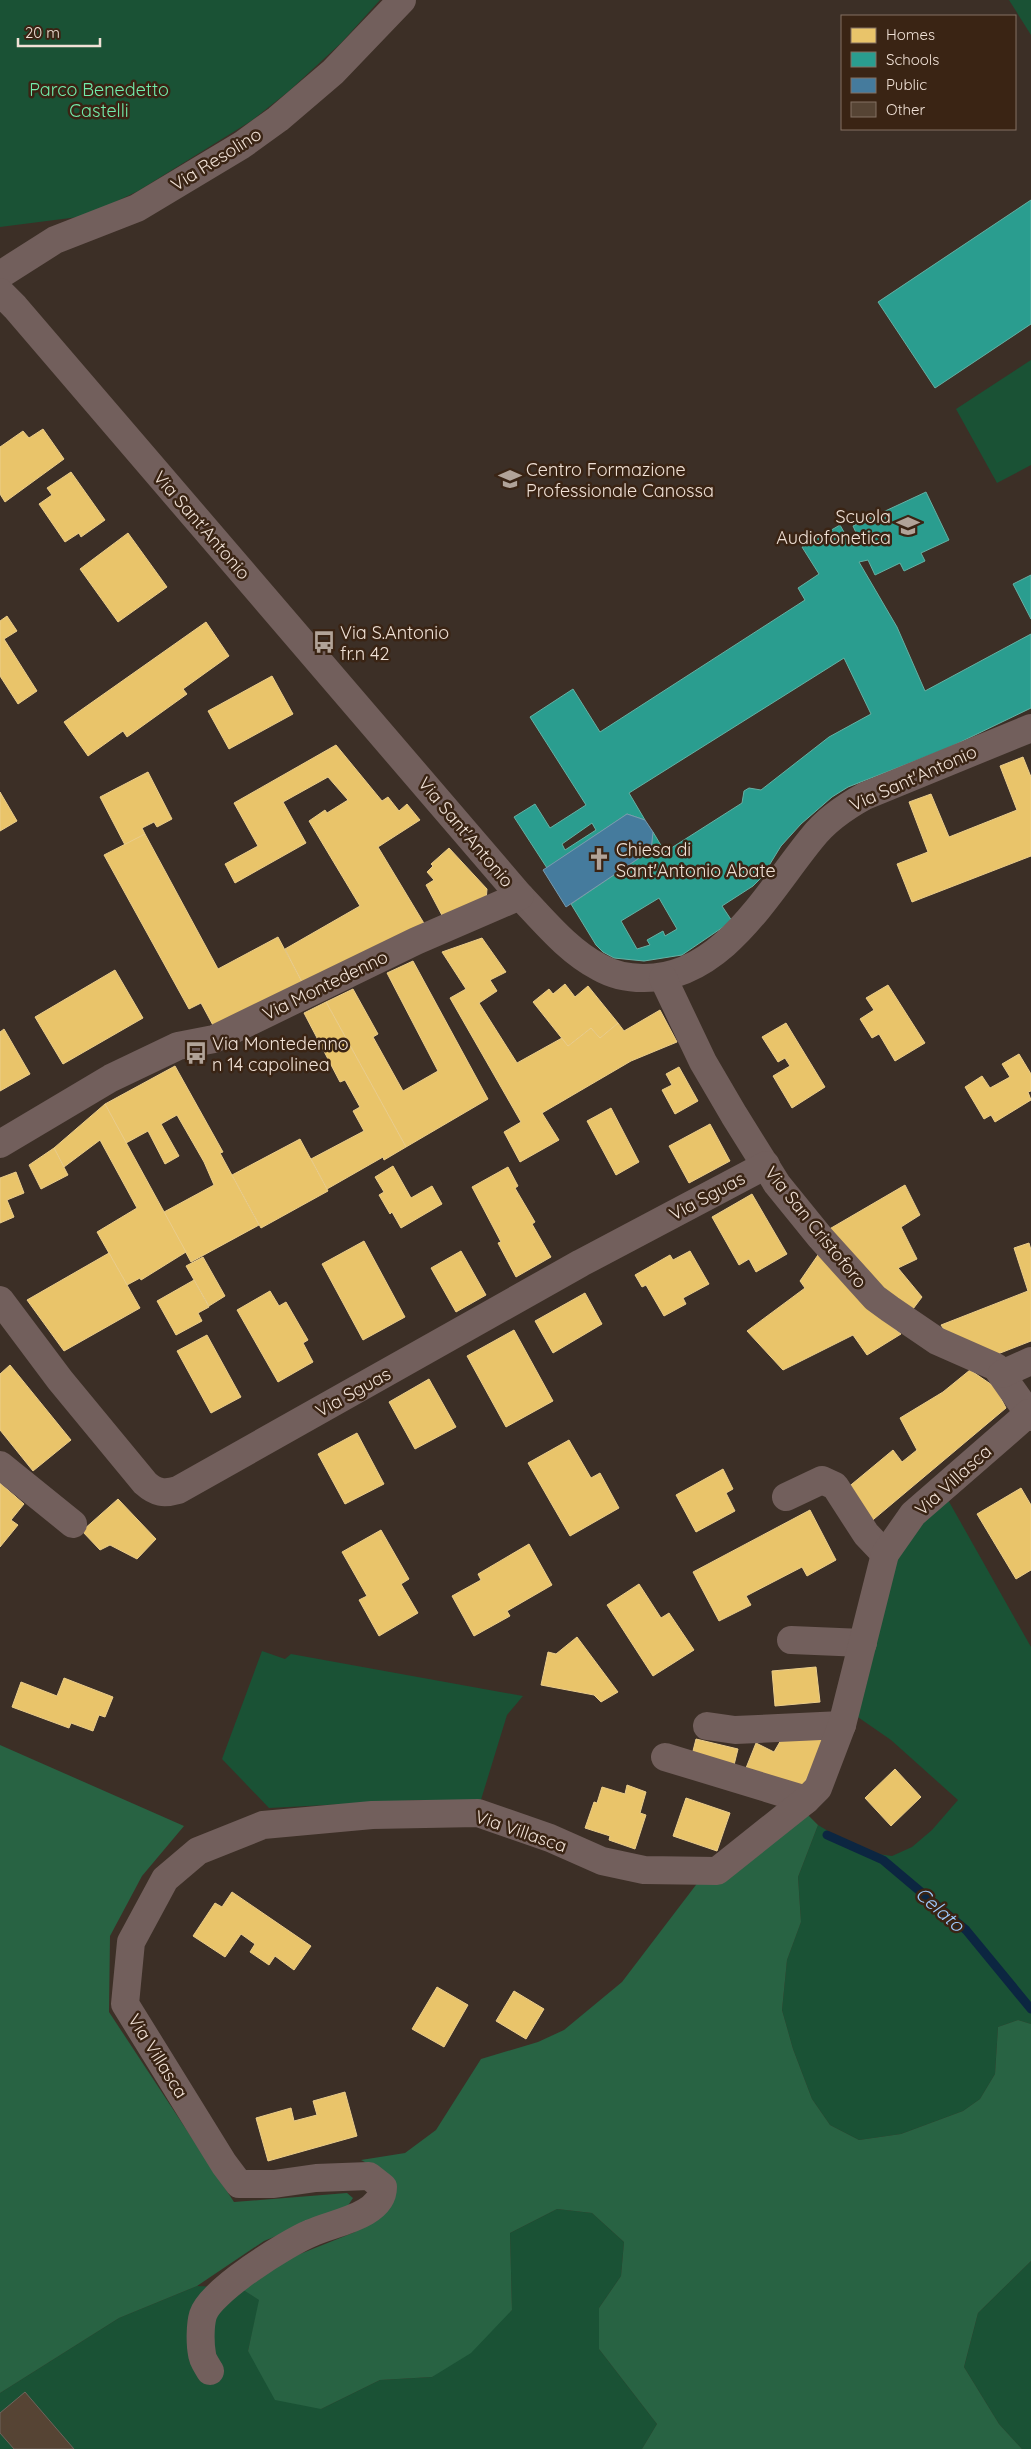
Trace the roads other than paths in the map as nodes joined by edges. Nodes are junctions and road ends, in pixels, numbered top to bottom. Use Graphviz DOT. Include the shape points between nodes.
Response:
graph roads {
  1 [pos="402,0"];
  2 [pos="0,275"];
  3 [pos="0,292"];
  4 [pos="1031,728"];
  5 [pos="520,896"];
  6 [pos="663,978"];
  7 [pos="0,1144"];
  8 [pos="766,1165"];
  9 [pos="0,1300"];
  10 [pos="1031,1361"];
  11 [pos="1002,1374"];
  12 [pos="1030,1415"];
  13 [pos="0,1465"];
  14 [pos="786,1497"];
  15 [pos="73,1524"];
  16 [pos="885,1554"];
  17 [pos="791,1640"];
  18 [pos="863,1644"];
  19 [pos="842,1725"];
  20 [pos="707,1726"];
  21 [pos="665,1756"];
  22 [pos="806,1800"];
  23 [pos="210,2371"];
  1 -- 2 [label="street, Via Resolino" via="333,72 242,145 137,208 55,240"];
  3 -- 5 [label="street, Via Sant'Antonio"];
  4 -- 6 [label="street, Via Sant'Antonio" via="846,806 811,839 737,932 696,965"];
  5 -- 6 [label="street, Via Sant'Antonio" via="568,944 599,968 617,976"];
  5 -- 7 [label="street, Via Montedenno" via="416,941 214,1039 178,1046 111,1078"];
  6 -- 8 [label="street, Via San Cristoforo" via="703,1062"];
  8 -- 9 [label="street, Via Sguas" via="581,1263 166,1494 154,1491 144,1483"];
  8 -- 11 [label="street, Via San Cristoforo" via="777,1184 820,1237 875,1298 937,1341 989,1364"];
  10 -- 11 [label="street"];
  11 -- 12 [label="street, Via San Cristoforo"];
  12 -- 16 [label="street, Via Villasca" via="913,1514"];
  13 -- 15 [label="street"];
  14 -- 16 [label="street" via="822,1480 835,1486 866,1534"];
  16 -- 18 [label="street, Via Villasca"];
  17 -- 18 [label="street"];
  18 -- 19 [label="street, Via Villasca"];
  19 -- 20 [label="street" via="735,1730"];
  19 -- 22 [label="street, Via Villasca" via="818,1788"];
  21 -- 22 [label="street"];
  22 -- 23 [label="street, Via Villasca" via="717,1871 644,1870 602,1861 550,1838 478,1813 468,1813 372,1815 263,1825 198,1851 165,1879 131,1942 126,2004 238,2184 369,2176 383,2187 379,2201 351,2220 309,2234 222,2289 203,2315 202,2355"];
}
